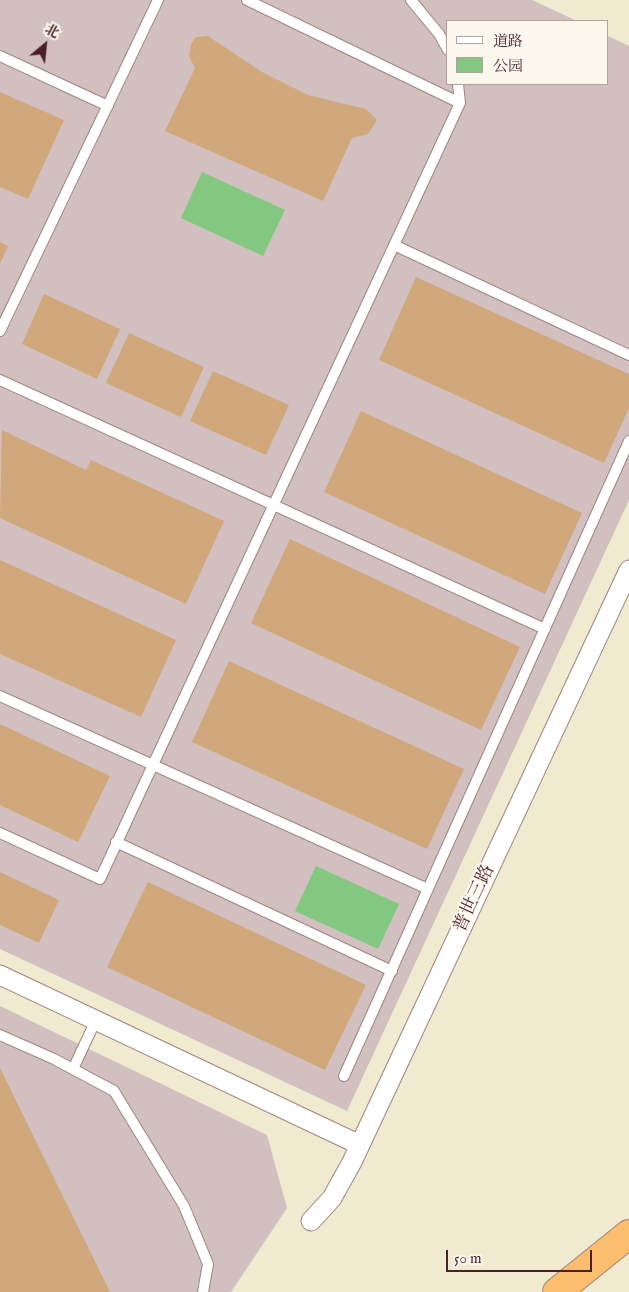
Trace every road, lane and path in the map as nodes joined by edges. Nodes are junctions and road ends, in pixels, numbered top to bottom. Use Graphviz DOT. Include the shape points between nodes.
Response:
graph roads {
  1 [pos="158,0"];
  2 [pos="247,0"];
  3 [pos="411,0"];
  4 [pos="446,46"];
  5 [pos="0,56"];
  6 [pos="458,85"];
  7 [pos="460,103"];
  8 [pos="108,106"];
  9 [pos="394,246"];
  10 [pos="0,331"];
  11 [pos="629,355"];
  12 [pos="0,380"];
  13 [pos="629,442"];
  14 [pos="273,504"];
  15 [pos="629,570"];
  16 [pos="545,629"];
  17 [pos="0,696"];
  18 [pos="152,764"];
  19 [pos="0,833"];
  20 [pos="116,842"];
  21 [pos="428,889"];
  22 [pos="392,971"];
  23 [pos="0,974"];
  24 [pos="96,1020"];
  25 [pos="0,1035"];
  26 [pos="73,1069"];
  27 [pos="344,1076"];
  28 [pos="360,1144"];
  29 [pos="311,1221"];
  30 [pos="629,1234"];
  31 [pos="203,1292"];
  32 [pos="557,1292"];
  1 -- 8 [label="lane"];
  2 -- 7 [label="lane"];
  3 -- 4 [label="lane"];
  5 -- 8 [label="lane"];
  6 -- 7 [label="lane"];
  7 -- 9 [label="lane"];
  8 -- 10 [label="lane"];
  9 -- 11 [label="lane"];
  9 -- 14 [label="lane"];
  12 -- 14 [label="lane"];
  13 -- 16 [label="lane"];
  14 -- 16 [label="lane"];
  14 -- 18 [label="lane"];
  15 -- 28 [label="street, 普世三路"];
  16 -- 21 [label="lane"];
  17 -- 18 [label="lane"];
  18 -- 20 [label="lane"];
  18 -- 21 [label="lane"];
  19 -- 20 [label="lane" via="100,879"];
  20 -- 22 [label="lane"];
  21 -- 22 [label="lane"];
  22 -- 27 [label="lane"];
  23 -- 24 [label="street"];
  24 -- 26 [label="lane"];
  24 -- 28 [label="street"];
  25 -- 26 [label="lane"];
  26 -- 31 [label="lane" via="114,1091 184,1206 208,1264"];
  28 -- 29 [label="street, 普世三路" via="332,1198"];
  30 -- 32 [label="highway"];
}
